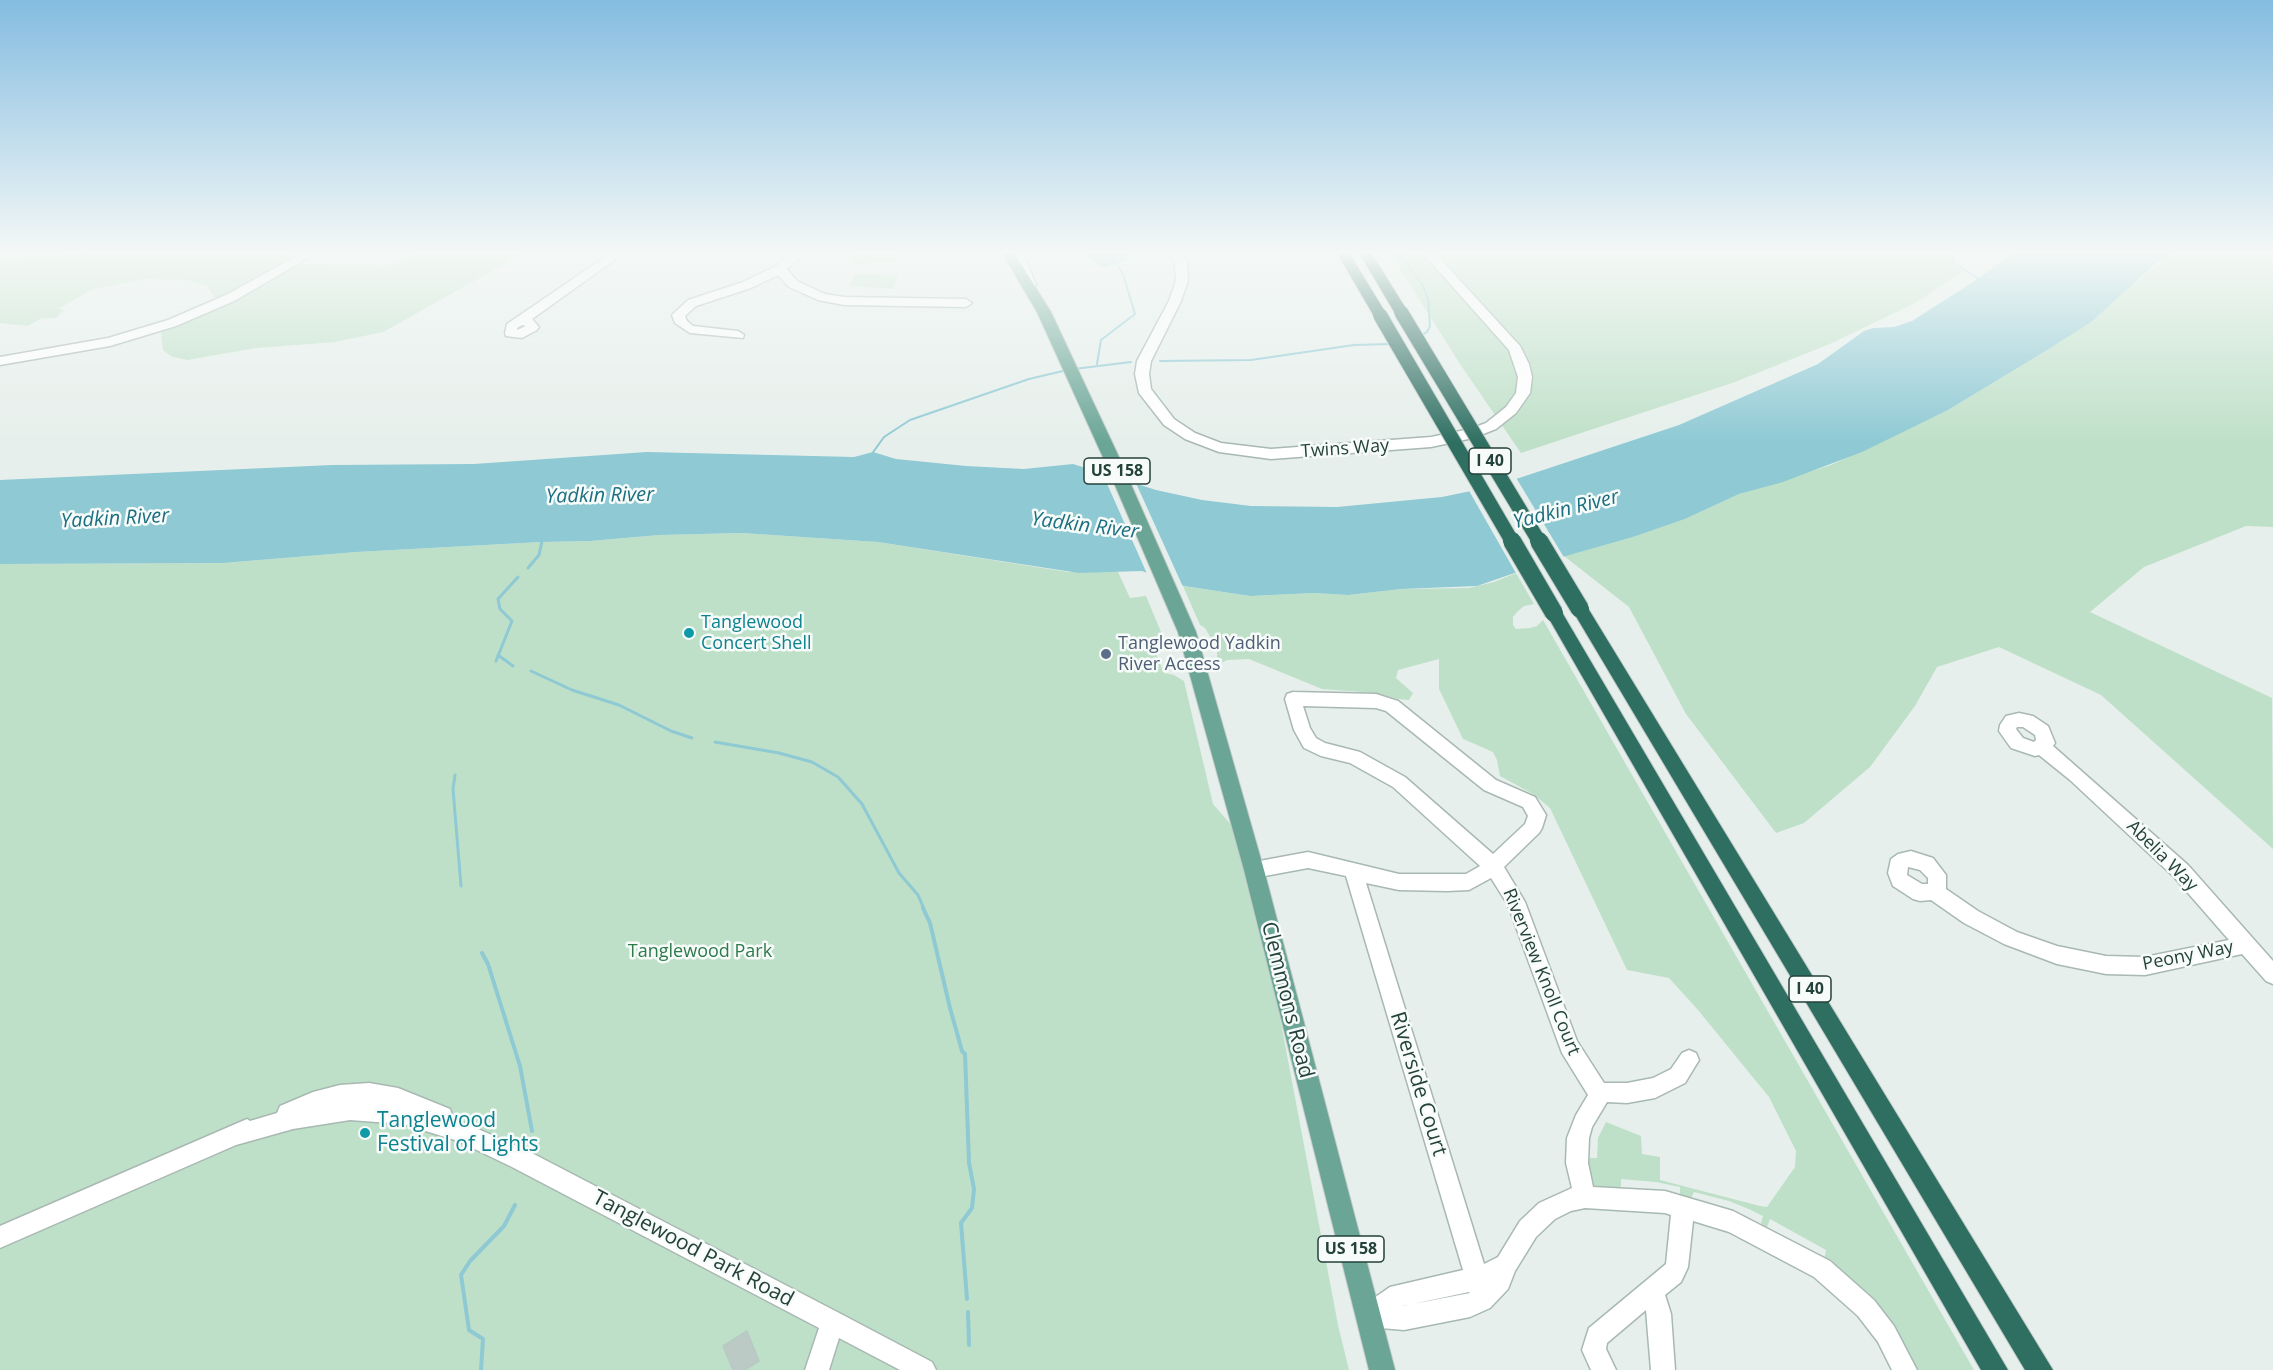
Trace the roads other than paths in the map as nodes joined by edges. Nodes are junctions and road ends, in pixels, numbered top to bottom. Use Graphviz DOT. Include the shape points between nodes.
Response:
graph roads {
  1 [pos="192,315"];
  2 [pos="529,315"];
  3 [pos="678,315"];
  4 [pos="1045,315"];
  5 [pos="1168,315"];
  6 [pos="1380,315"];
  7 [pos="1403,315"];
  8 [pos="1484,315"];
  9 [pos="520,321"];
  10 [pos="738,335"];
  11 [pos="0,361"];
  12 [pos="2042,747"];
  13 [pos="1492,866"];
  14 [pos="1254,870"];
  15 [pos="1353,870"];
  16 [pos="1934,891"];
  17 [pos="2245,945"];
  18 [pos="2273,975"];
  19 [pos="1689,1060"];
  20 [pos="1600,1095"];
  21 [pos="1585,1197"];
  22 [pos="1682,1206"];
  23 [pos="0,1237"];
  24 [pos="1480,1289"];
  25 [pos="1652,1289"];
  26 [pos="1369,1315"];
  27 [pos="833,1322"];
  28 [pos="817,1370"];
  29 [pos="924,1370"];
  30 [pos="1382,1370"];
  31 [pos="1604,1370"];
  32 [pos="1664,1370"];
  33 [pos="1905,1370"];
  34 [pos="1995,1370"];
  35 [pos="2040,1370"];
  1 -- 11 [label="street" via="110,342"];
  2 -- 9 [label="street"];
  3 -- 10 [label="street" via="690,329"];
  4 -- 14 [label="main road, Clemmons Road / US 158" via="1187,632"];
  5 -- 8 [label="street, Twins Way" via="1144,361 1142,374 1144,390 1155,407 1190,436 1219,447 1271,454 1431,442 1491,426 1511,410 1523,393 1525,376 1515,349"];
  6 -- 34 [label="highway, I 40, bridge"];
  7 -- 35 [label="highway, I 40, bridge"];
  12 -- 17 [label="street, Abelia Way" via="2181,871"];
  13 -- 13 [label="street, Riverview Knoll Court" via="1400,782 1354,757 1310,743 1293,699 1387,704 1490,785 1528,801 1536,810 1536,824"];
  13 -- 15 [label="street" via="1468,882 1447,884 1399,882"];
  13 -- 20 [label="street, Riverview Knoll Court" via="1516,902 1569,1046"];
  14 -- 15 [label="street" via="1308,860"];
  14 -- 26 [label="main road, Clemmons Road / US 158"];
  15 -- 24 [label="street, Riverside Court"];
  16 -- 17 [label="street, Peony Way" via="2011,938 2056,955 2106,965 2145,966"];
  17 -- 18 [label="street, Abelia Way"];
  19 -- 20 [label="street" via="1678,1076 1655,1088"];
  20 -- 21 [label="street" via="1578,1138 1577,1163"];
  21 -- 22 [label="street"];
  21 -- 24 [label="street" via="1557,1205 1538,1219 1528,1229 1492,1292"];
  22 -- 25 [label="street" via="1677,1267"];
  22 -- 33 [label="street" via="1749,1229 1822,1269 1866,1308 1886,1334"];
  23 -- 27 [label="street, Tanglewood Park Road" via="237,1135 293,1119 350,1110 403,1114 460,1131 520,1159"];
  24 -- 26 [label="street" via="1470,1305 1404,1318"];
  25 -- 31 [label="street" via="1597,1336 1594,1350"];
  25 -- 32 [label="street" via="1659,1314"];
  26 -- 30 [label="main road, Clemmons Road / US 158"];
  27 -- 28 [label="street"];
  27 -- 29 [label="street, Tanglewood Park Road"];
}
